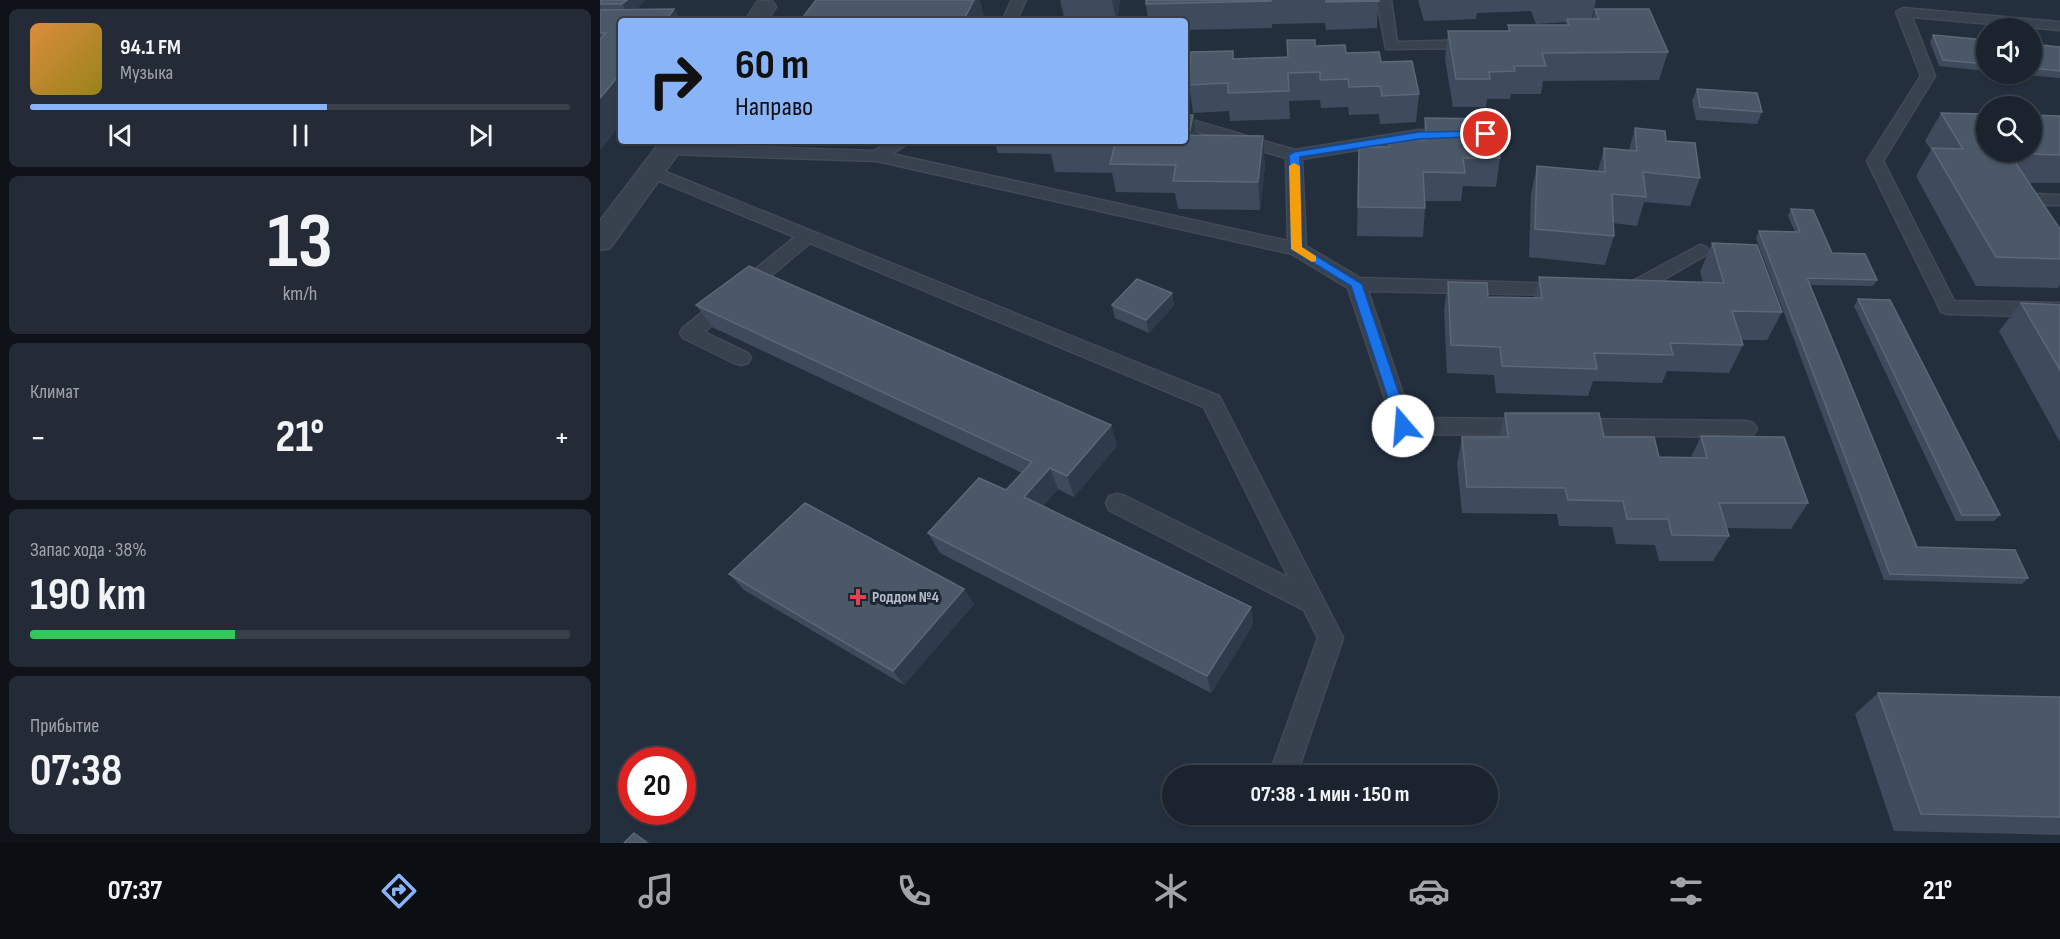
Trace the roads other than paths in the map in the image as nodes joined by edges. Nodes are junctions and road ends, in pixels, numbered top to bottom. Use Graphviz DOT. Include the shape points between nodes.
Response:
graph roads {
  1 [pos="1019,0"];
  2 [pos="1384,0"];
  3 [pos="1010,18"];
  4 [pos="2060,26"];
  5 [pos="1484,43"];
  6 [pos="1188,124"];
  7 [pos="1464,135"];
  8 [pos="898,144"];
  9 [pos="672,145"];
  10 [pos="1294,155"];
  11 [pos="878,156"];
  12 [pos="651,171"];
  13 [pos="2060,200"];
  14 [pos="808,236"];
  15 [pos="600,241"];
  16 [pos="2060,245"];
  17 [pos="1297,249"];
  18 [pos="1700,251"];
  19 [pos="1356,284"];
  20 [pos="1583,289"];
  21 [pos="1606,290"];
  22 [pos="2060,310"];
  23 [pos="741,358"];
  24 [pos="1746,429"];
  25 [pos="1117,503"];
  26 [pos="1313,602"];
  27 [pos="1286,765"];
  1 -- 3 [label="lane"];
  2 -- 5 [label="lane" via="1391,46"];
  4 -- 22 [label="lane" via="1903,12 1928,75 1875,161 1948,307"];
  6 -- 10 [label="lane"];
  7 -- 10 [label="lane" via="1419,135"];
  8 -- 11 [label="lane"];
  9 -- 11 [label="lane"];
  9 -- 12 [label="street"];
  10 -- 17 [label="lane"];
  11 -- 17 [label="lane"];
  12 -- 14 [label="lane"];
  12 -- 15 [label="street"];
  13 -- 16 [label="lane" via="2030,199"];
  14 -- 23 [label="lane" via="690,333"];
  14 -- 26 [label="lane" via="1212,402"];
  17 -- 19 [label="lane"];
  18 -- 21 [label="lane" via="1630,290"];
  19 -- 20 [label="lane"];
  19 -- 24 [label="lane" via="1403,426"];
  25 -- 26 [label="lane"];
  26 -- 27 [label="lane" via="1331,638"];
}
